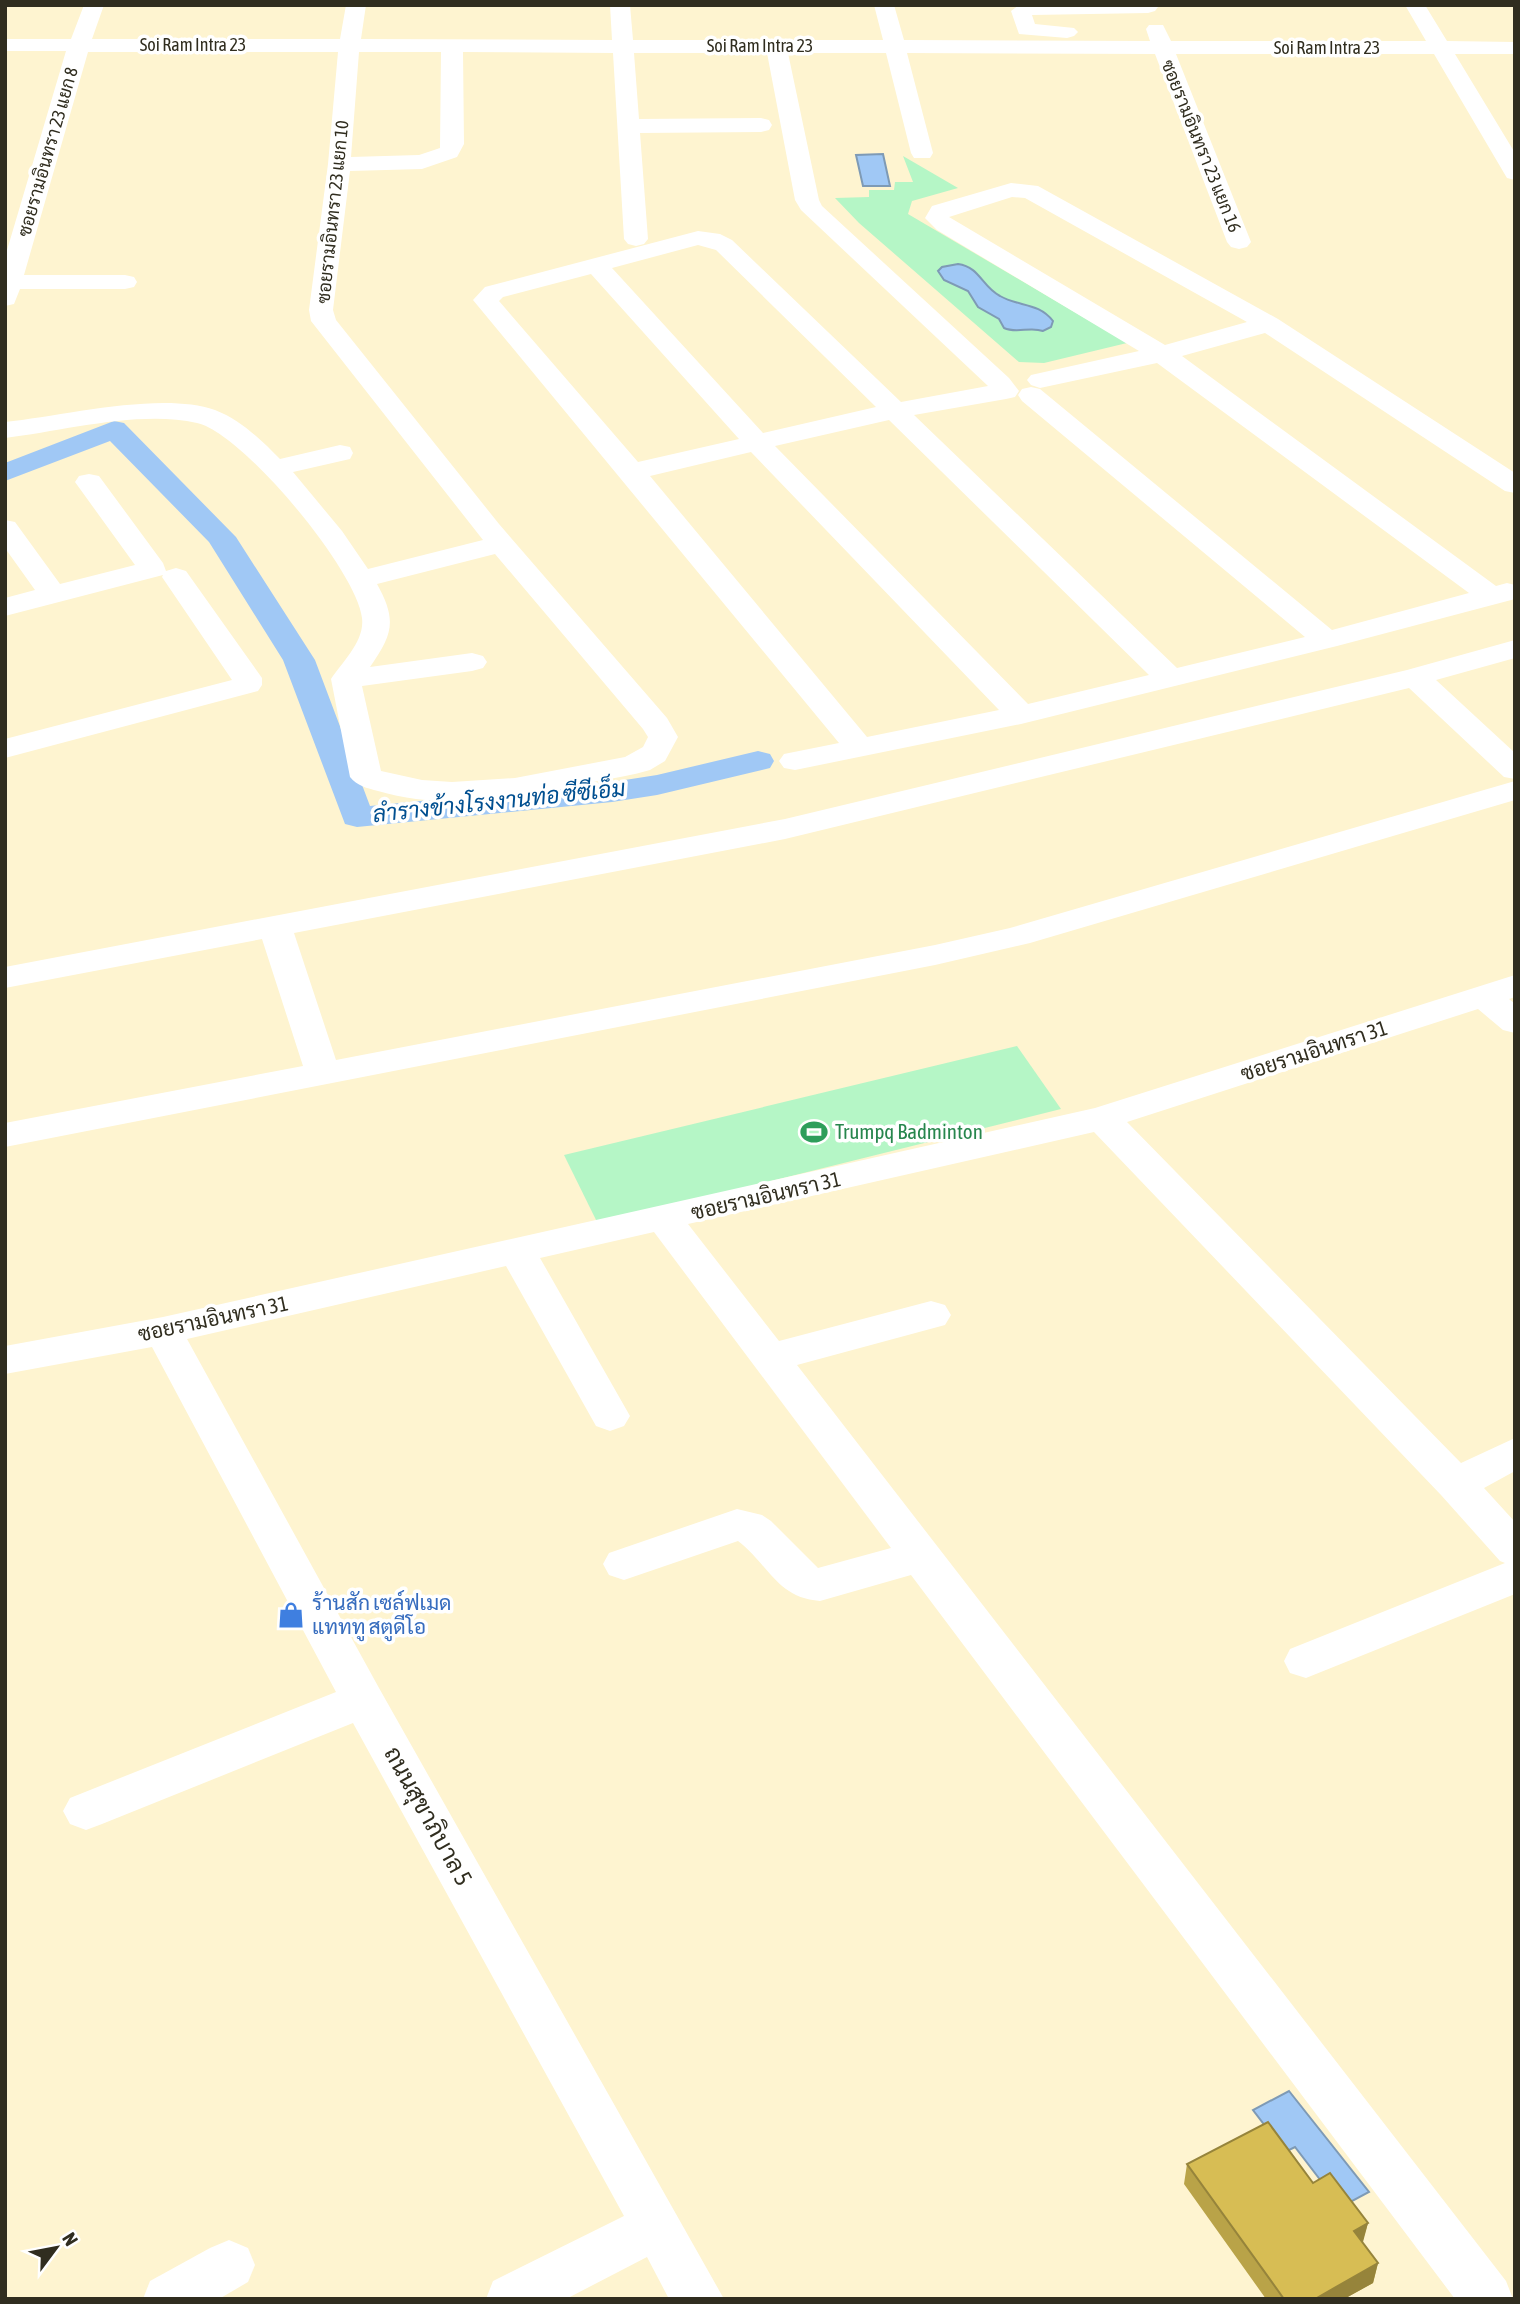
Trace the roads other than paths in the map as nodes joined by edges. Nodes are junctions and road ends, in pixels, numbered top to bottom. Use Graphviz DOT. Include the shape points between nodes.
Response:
graph roads {
  1 [pos="94,5"];
  2 [pos="356,5"];
  3 [pos="620,5"];
  4 [pos="884,5"];
  5 [pos="1415,5"];
  6 [pos="1148,6"];
  7 [pos="1160,41"];
  8 [pos="5,45"];
  9 [pos="79,45"];
  10 [pos="349,46"];
  11 [pos="452,46"];
  12 [pos="622,46"];
  13 [pos="787,47"];
  14 [pos="894,47"];
  15 [pos="1440,48"];
  16 [pos="1515,48"];
  17 [pos="761,125"];
  18 [pos="628,126"];
  19 [pos="1515,130"];
  20 [pos="1490,131"];
  21 [pos="922,153"];
  22 [pos="339,164"];
  23 [pos="1515,173"];
  24 [pos="636,239"];
  25 [pos="1239,242"];
  26 [pos="596,265"];
  27 [pos="125,282"];
  28 [pos="8,291"];
  29 [pos="1269,324"];
  30 [pos="1162,354"];
  31 [pos="1020,385"];
  32 [pos="893,411"];
  33 [pos="5,430"];
  34 [pos="756,442"];
  35 [pos="340,453"];
  36 [pos="276,468"];
  37 [pos="632,472"];
  38 [pos="89,482"];
  39 [pos="1515,485"];
  40 [pos="5,528"];
  41 [pos="496,537"];
  42 [pos="176,577"];
  43 [pos="361,579"];
  44 [pos="1504,593"];
  45 [pos="53,595"];
  46 [pos="5,607"];
  47 [pos="1327,640"];
  48 [pos="1515,649"];
  49 [pos="472,662"];
  50 [pos="1415,677"];
  51 [pos="346,678"];
  52 [pos="1170,678"];
  53 [pos="1021,715"];
  54 [pos="859,747"];
  55 [pos="5,749"];
  56 [pos="795,761"];
  57 [pos="1515,770"];
  58 [pos="1515,790"];
  59 [pos="275,927"];
  60 [pos="5,978"];
  61 [pos="1499,991"];
  62 [pos="1515,1022"];
  63 [pos="323,1074"];
  64 [pos="1102,1118"];
  65 [pos="5,1135"];
  66 [pos="664,1219"];
  67 [pos="517,1252"];
  68 [pos="931,1315"];
  69 [pos="163,1331"];
  70 [pos="769,1358"];
  71 [pos="5,1360"];
  72 [pos="610,1416"];
  73 [pos="1515,1453"];
  74 [pos="1456,1484"];
  75 [pos="1515,1549"];
  76 [pos="920,1556"];
  77 [pos="624,1564"];
  78 [pos="1515,1576"];
  79 [pos="1306,1661"];
  80 [pos="363,1700"];
  81 [pos="86,1811"];
  82 [pos="656,2225"];
  83 [pos="229,2265"];
  84 [pos="169,2299"];
  85 [pos="512,2299"];
  86 [pos="698,2299"];
  87 [pos="1487,2299"];
  1 -- 9 [label="street, ซอยรามอินทรา 23 แยก 8"];
  2 -- 10 [label="street, ซอยรามอินทรา 23 แยก 10"];
  3 -- 12 [label="street"];
  4 -- 14 [label="street"];
  5 -- 15 [label="street"];
  6 -- 7 [label="street, ซอยรามอินทรา 23 แยก 16"];
  6 -- 7 [label="street" via="1021,12 1025,29 1033,32"];
  7 -- 14 [label="street, Soi Ram Intra 23"];
  7 -- 15 [label="street, Soi Ram Intra 23"];
  7 -- 25 [label="street, ซอยรามอินทรา 23 แยก 16"];
  8 -- 9 [label="street, Soi Ram Intra 23"];
  9 -- 10 [label="street, Soi Ram Intra 23"];
  9 -- 28 [label="street, ซอยรามอินทรา 23 แยก 8"];
  10 -- 11 [label="street, Soi Ram Intra 23"];
  10 -- 22 [label="street, ซอยรามอินทรา 23 แยก 10"];
  11 -- 12 [label="street, Soi Ram Intra 23"];
  11 -- 22 [label="street" via="453,144 449,152 422,162"];
  12 -- 13 [label="street, Soi Ram Intra 23"];
  12 -- 18 [label="street"];
  13 -- 14 [label="street, Soi Ram Intra 23"];
  13 -- 31 [label="street" via="807,200 813,210"];
  14 -- 21 [label="street"];
  15 -- 16 [label="street, Soi Ram Intra 23"];
  15 -- 20 [label="street"];
  17 -- 18 [label="street"];
  18 -- 24 [label="street"];
  19 -- 20 [label="street"];
  20 -- 23 [label="street"];
  22 -- 41 [label="street, ซอยรามอินทรา 23 แยก 10" via="321,310 324,321"];
  26 -- 32 [label="street" via="698,238 712,239 724,245"];
  26 -- 34 [label="street"];
  26 -- 37 [label="street" via="494,292 485,300"];
  27 -- 28 [label="street"];
  29 -- 30 [label="street"];
  29 -- 30 [label="street" via="1030,191 1011,190 940,211 937,218 945,225"];
  29 -- 39 [label="street"];
  30 -- 31 [label="street"];
  30 -- 44 [label="street"];
  31 -- 32 [label="street"];
  31 -- 47 [label="street"];
  32 -- 34 [label="street"];
  32 -- 52 [label="street"];
  33 -- 36 [label="street" via="137,414 200,415 217,420"];
  34 -- 37 [label="street"];
  34 -- 53 [label="street"];
  35 -- 36 [label="street"];
  36 -- 43 [label="street" via="308,503"];
  37 -- 54 [label="street"];
  38 -- 45 [label="street" via="153,569"];
  40 -- 45 [label="street"];
  41 -- 43 [label="street"];
  41 -- 51 [label="street, ซอยรามอินทรา 23 แยก 10" via="656,725 663,737 660,749 644,761 567,779 466,791 384,785 366,777"];
  42 -- 55 [label="street" via="247,678 247,685"];
  43 -- 51 [label="street" via="377,619 372,640"];
  44 -- 47 [label="street"];
  45 -- 46 [label="street"];
  47 -- 52 [label="street"];
  48 -- 50 [label="street"];
  49 -- 51 [label="street"];
  50 -- 57 [label="street"];
  50 -- 59 [label="street" via="785,829"];
  52 -- 53 [label="street"];
  53 -- 54 [label="street"];
  54 -- 56 [label="street"];
  58 -- 63 [label="street" via="1018,936"];
  59 -- 60 [label="street"];
  59 -- 63 [label="street"];
  61 -- 62 [label="street"];
  61 -- 64 [label="street, ซอยรามอินทรา 31"];
  63 -- 65 [label="street"];
  64 -- 66 [label="street, ซอยรามอินทรา 31"];
  64 -- 74 [label="street"];
  66 -- 67 [label="street, ซอยรามอินทรา 31"];
  66 -- 70 [label="street"];
  67 -- 69 [label="street, ซอยรามอินทรา 31"];
  67 -- 72 [label="street"];
  68 -- 70 [label="street"];
  69 -- 71 [label="street, ซอยรามอินทรา 31"];
  69 -- 80 [label="street, ถนนสุขาภิบาล 5"];
  70 -- 76 [label="street"];
  73 -- 74 [label="street"];
  74 -- 75 [label="street"];
  76 -- 77 [label="street" via="820,1585 807,1584 756,1532 737,1525"];
  76 -- 87 [label="street"];
  78 -- 79 [label="street"];
  80 -- 81 [label="street"];
  80 -- 82 [label="street, ถนนสุขาภิบาล 5"];
  82 -- 85 [label="street"];
  82 -- 86 [label="street, ถนนสุขาภิบาล 5"];
  83 -- 84 [label="street"];
}
